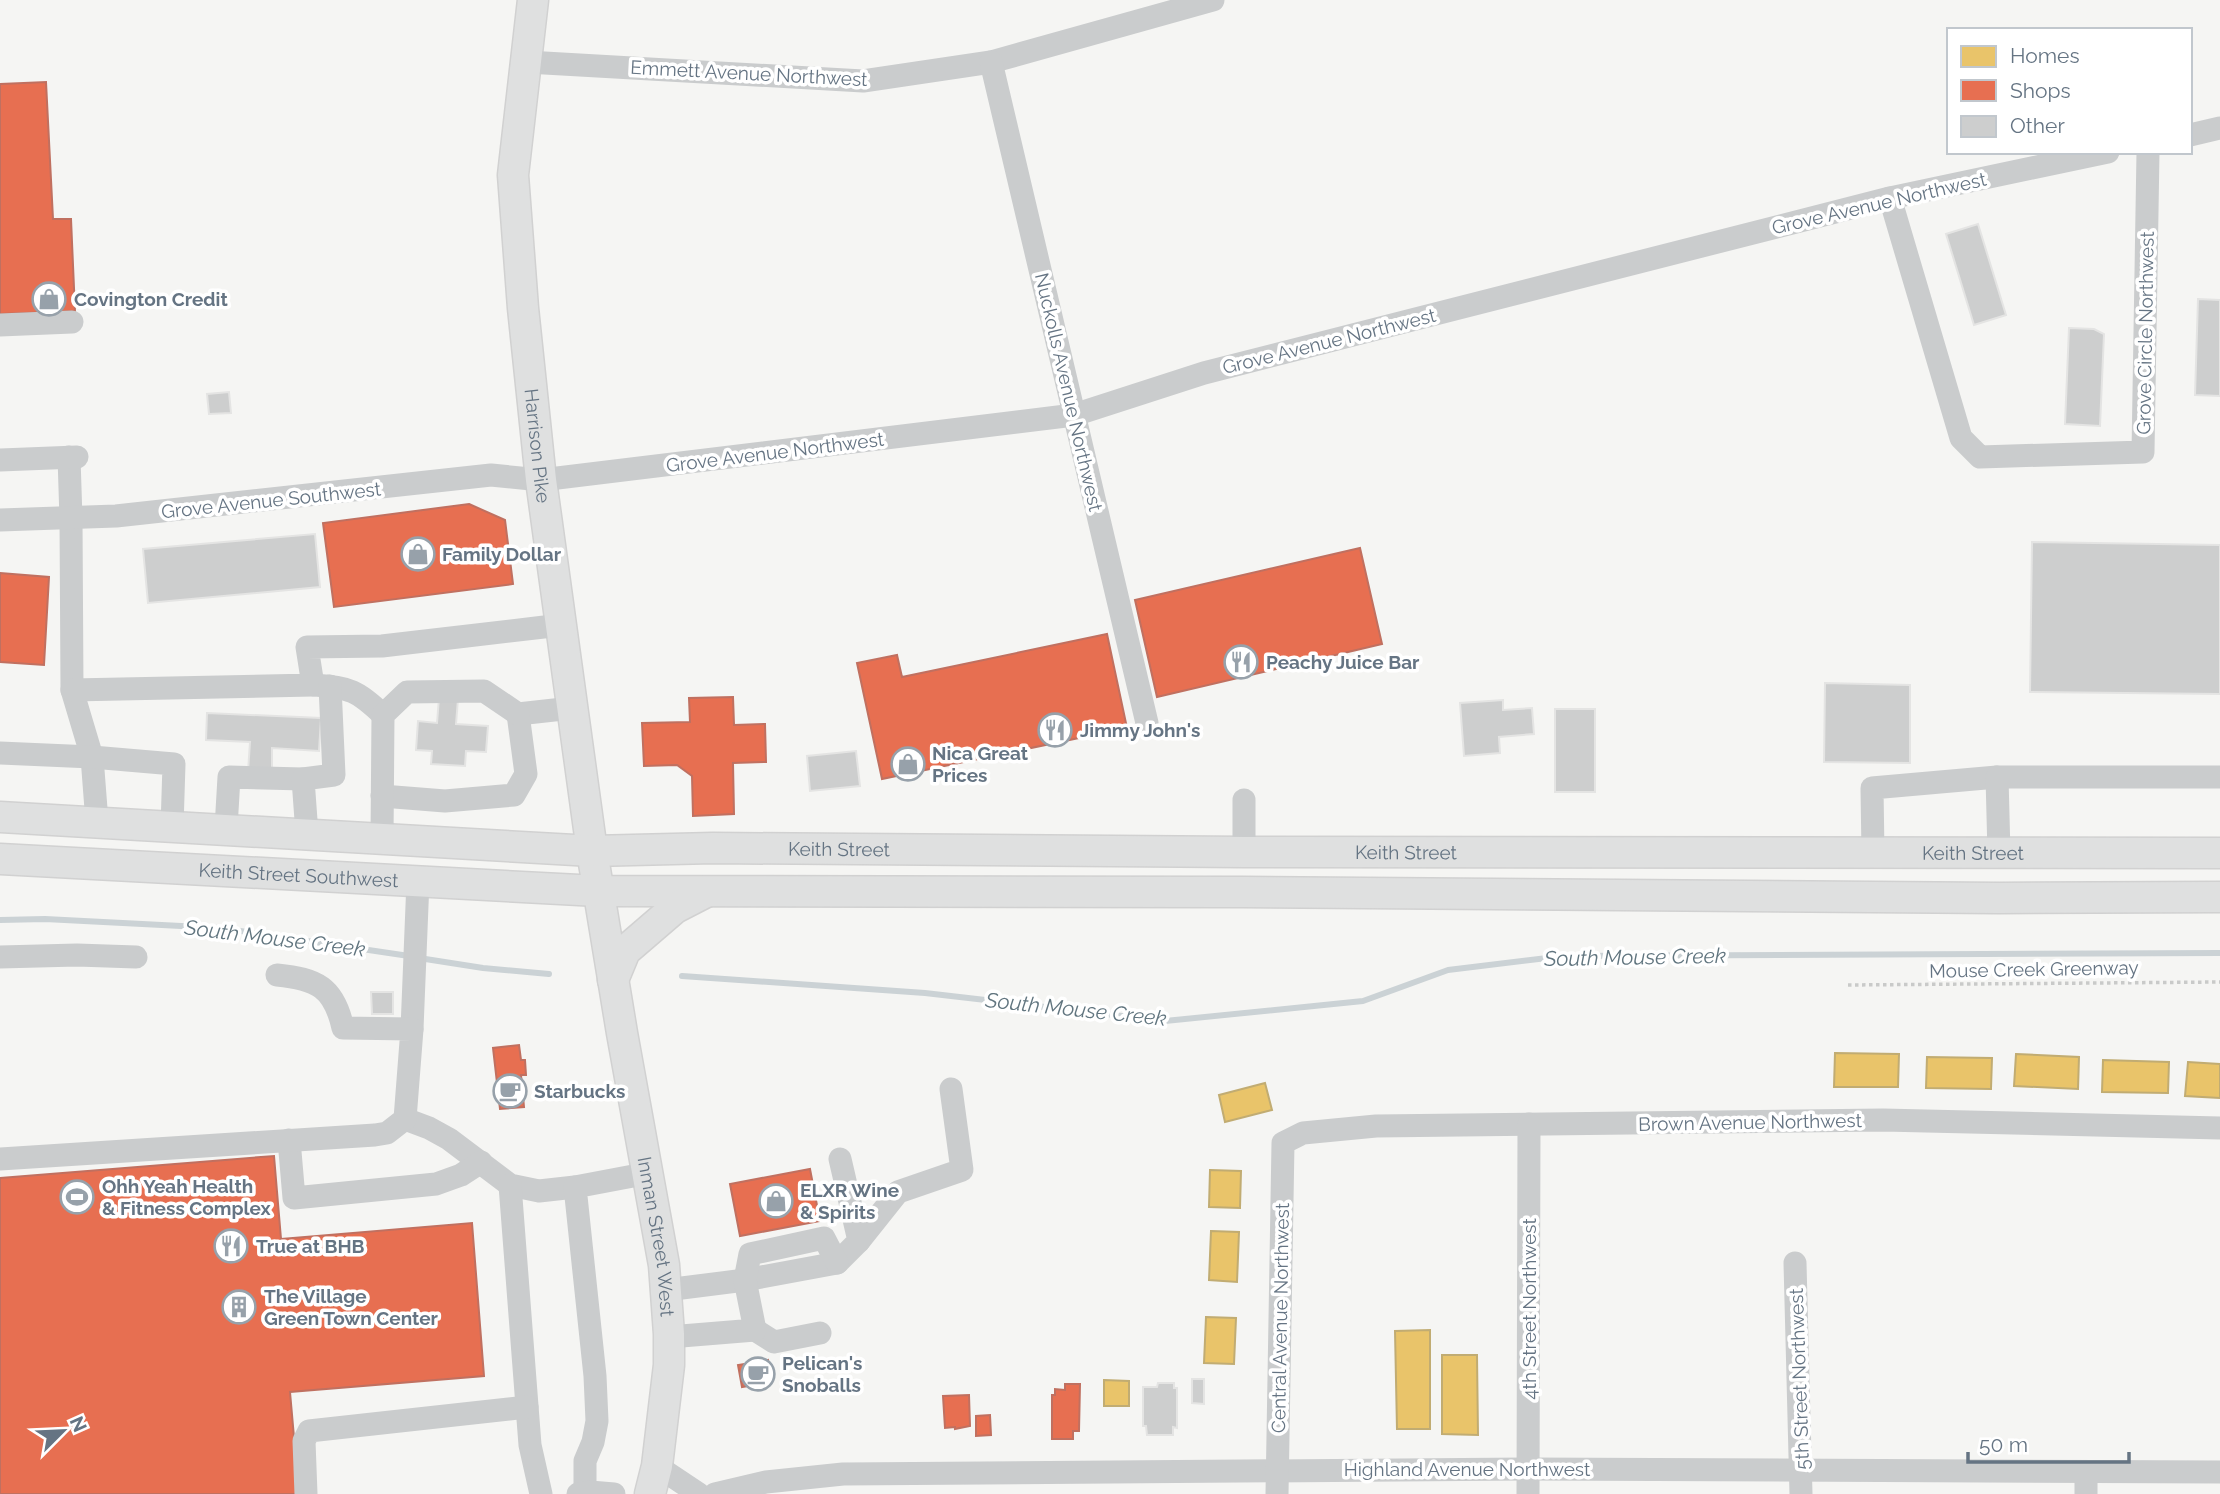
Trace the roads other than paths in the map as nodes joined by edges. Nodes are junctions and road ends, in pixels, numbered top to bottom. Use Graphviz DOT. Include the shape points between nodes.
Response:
graph roads {
  1 [pos="533,0"];
  2 [pos="1213,0"];
  3 [pos="527,62"];
  4 [pos="991,62"];
  5 [pos="2220,128"];
  6 [pos="2192,135"];
  7 [pos="2099,154"];
  8 [pos="2148,154"];
  9 [pos="1890,198"];
  10 [pos="72,323"];
  11 [pos="0,326"];
  12 [pos="1074,415"];
  13 [pos="0,460"];
  14 [pos="541,481"];
  15 [pos="71,519"];
  16 [pos="0,520"];
  17 [pos="561,625"];
  18 [pos="321,686"];
  19 [pos="72,690"];
  20 [pos="572,708"];
  21 [pos="518,714"];
  22 [pos="383,715"];
  23 [pos="1147,723"];
  24 [pos="0,753"];
  25 [pos="92,757"];
  26 [pos="1997,777"];
  27 [pos="2220,777"];
  28 [pos="303,779"];
  29 [pos="382,796"];
  30 [pos="1244,800"];
  31 [pos="0,817"];
  32 [pos="97,822"];
  33 [pos="172,827"];
  34 [pos="226,828"];
  35 [pos="307,834"];
  36 [pos="382,839"];
  37 [pos="592,851"];
  38 [pos="1244,852"];
  39 [pos="2220,853"];
  40 [pos="1873,854"];
  41 [pos="1999,855"];
  42 [pos="0,859"];
  43 [pos="93,864"];
  44 [pos="418,881"];
  45 [pos="598,891"];
  46 [pos="708,891"];
  47 [pos="1244,892"];
  48 [pos="2220,897"];
  49 [pos="1999,898"];
  50 [pos="0,957"];
  51 [pos="136,957"];
  52 [pos="277,975"];
  53 [pos="613,980"];
  54 [pos="412,1029"];
  55 [pos="951,1089"];
  56 [pos="405,1119"];
  57 [pos="1529,1124"];
  58 [pos="2220,1128"];
  59 [pos="289,1140"];
  60 [pos="1283,1143"];
  61 [pos="0,1159"];
  62 [pos="840,1159"];
  63 [pos="481,1161"];
  64 [pos="649,1173"];
  65 [pos="510,1185"];
  66 [pos="575,1187"];
  67 [pos="859,1241"];
  68 [pos="1795,1264"];
  69 [pos="745,1280"];
  70 [pos="666,1290"];
  71 [pos="754,1330"];
  72 [pos="820,1333"];
  73 [pos="669,1337"];
  74 [pos="527,1407"];
  75 [pos="1528,1469"];
  76 [pos="1278,1470"];
  77 [pos="2220,1472"];
  78 [pos="654,1480"];
  79 [pos="1012,1483"];
  80 [pos="1801,1483"];
  81 [pos="2086,1483"];
  82 [pos="306,1494"];
  83 [pos="541,1494"];
  84 [pos="581,1494"];
  85 [pos="614,1494"];
  86 [pos="699,1494"];
  87 [pos="715,1494"];
  88 [pos="1278,1494"];
  89 [pos="1528,1494"];
  1 -- 3 [label="main road, Harrison Pike"];
  2 -- 4 [label="street, Emmett Avenue Northwest"];
  3 -- 4 [label="street, Emmett Avenue Northwest" via="863,81"];
  3 -- 14 [label="main road, Harrison Pike" via="513,175"];
  4 -- 12 [label="street, Nuckolls Avenue Northwest"];
  5 -- 6 [label="street"];
  7 -- 9 [label="street, Grove Avenue Northwest"];
  8 -- 9 [label="street, Grove Circle Northwest" via="2143,452 1980,457 1961,438"];
  9 -- 12 [label="street, Grove Avenue Northwest" via="1204,373"];
  10 -- 11 [label="street"];
  12 -- 14 [label="street, Grove Avenue Northwest"];
  12 -- 23 [label="street, Nuckolls Avenue Northwest"];
  13 -- 15 [label="street" via="73,457"];
  14 -- 15 [label="street, Grove Avenue Southwest" via="491,475"];
  14 -- 17 [label="main road, Harrison Pike"];
  15 -- 16 [label="street, Grove Avenue Southwest"];
  15 -- 19 [label="street"];
  17 -- 18 [label="street" via="382,646 307,647"];
  17 -- 20 [label="main road, Harrison Pike"];
  18 -- 19 [label="street"];
  18 -- 22 [label="street" via="345,688"];
  18 -- 28 [label="street" via="334,775"];
  19 -- 25 [label="street"];
  20 -- 21 [label="street"];
  20 -- 37 [label="main road, Harrison Pike"];
  21 -- 22 [label="street" via="484,691 407,692"];
  21 -- 29 [label="street" via="526,774 514,794 445,801"];
  22 -- 29 [label="street"];
  24 -- 25 [label="street"];
  25 -- 32 [label="street"];
  25 -- 33 [label="street" via="174,764"];
  26 -- 27 [label="street"];
  26 -- 40 [label="street" via="1872,788"];
  26 -- 41 [label="street"];
  28 -- 34 [label="street" via="229,777"];
  28 -- 35 [label="street"];
  29 -- 36 [label="street"];
  30 -- 38 [label="street"];
  31 -- 32 [label="main road"];
  32 -- 33 [label="main road"];
  32 -- 43 [label="main road"];
  33 -- 34 [label="main road"];
  34 -- 35 [label="main road"];
  35 -- 36 [label="main road"];
  36 -- 37 [label="main road"];
  37 -- 38 [label="main road, Keith Street"];
  37 -- 45 [label="main road, Harrison Pike"];
  38 -- 40 [label="main road, Keith Street"];
  38 -- 47 [label="main road"];
  39 -- 41 [label="main road, Keith Street"];
  40 -- 41 [label="main road, Keith Street"];
  41 -- 49 [label="main road"];
  42 -- 43 [label="main road, Keith Street Southwest"];
  43 -- 44 [label="main road, Keith Street Southwest"];
  44 -- 45 [label="main road, Keith Street Southwest"];
  44 -- 54 [label="street"];
  45 -- 46 [label="main road, Keith Street"];
  45 -- 53 [label="main road, Inman Street West"];
  46 -- 47 [label="main road, Keith Street"];
  46 -- 53 [label="main road" via="675,908 625,951"];
  47 -- 49 [label="main road, Keith Street"];
  48 -- 49 [label="main road, Keith Street"];
  50 -- 51 [label="street"];
  52 -- 54 [label="street" via="324,989 334,1000 343,1028"];
  53 -- 64 [label="main road, Inman Street West"];
  54 -- 56 [label="street"];
  55 -- 67 [label="street" via="962,1170 898,1192"];
  56 -- 59 [label="street" via="387,1133"];
  56 -- 63 [label="street" via="449,1139"];
  57 -- 58 [label="street, Brown Avenue Northwest" via="1882,1120"];
  57 -- 60 [label="street, Brown Avenue Northwest" via="1376,1126 1303,1133"];
  57 -- 75 [label="street, 4th Street Northwest"];
  59 -- 61 [label="street"];
  59 -- 63 [label="street" via="294,1198 436,1185"];
  60 -- 76 [label="street, Central Avenue Northwest"];
  62 -- 67 [label="street"];
  63 -- 65 [label="street"];
  64 -- 66 [label="street"];
  64 -- 70 [label="main road, Inman Street West"];
  65 -- 66 [label="street" via="539,1191"];
  65 -- 74 [label="street"];
  66 -- 84 [label="street" via="597,1421"];
  67 -- 69 [label="street" via="837,1263"];
  68 -- 80 [label="street, 5th Street Northwest"];
  69 -- 70 [label="street"];
  69 -- 71 [label="street"];
  70 -- 73 [label="main road, Inman Street West"];
  71 -- 72 [label="street" via="774,1342"];
  71 -- 73 [label="street"];
  73 -- 78 [label="main road, Inman Street West"];
  74 -- 82 [label="street" via="309,1431 304,1441"];
  74 -- 83 [label="street"];
  75 -- 76 [label="street, Highland Avenue Northwest"];
  75 -- 80 [label="street, Highland Avenue Northwest"];
  75 -- 89 [label="street, 4th Street Northwest"];
  76 -- 79 [label="street, Highland Avenue Northwest"];
  76 -- 88 [label="street, Central Avenue Northwest"];
  77 -- 81 [label="street, Highland Avenue Northwest"];
  78 -- 86 [label="street"];
  79 -- 87 [label="street, Highland Avenue Northwest" via="844,1474 766,1482"];
  80 -- 81 [label="street, Highland Avenue Northwest"];
  84 -- 85 [label="street"];
}
